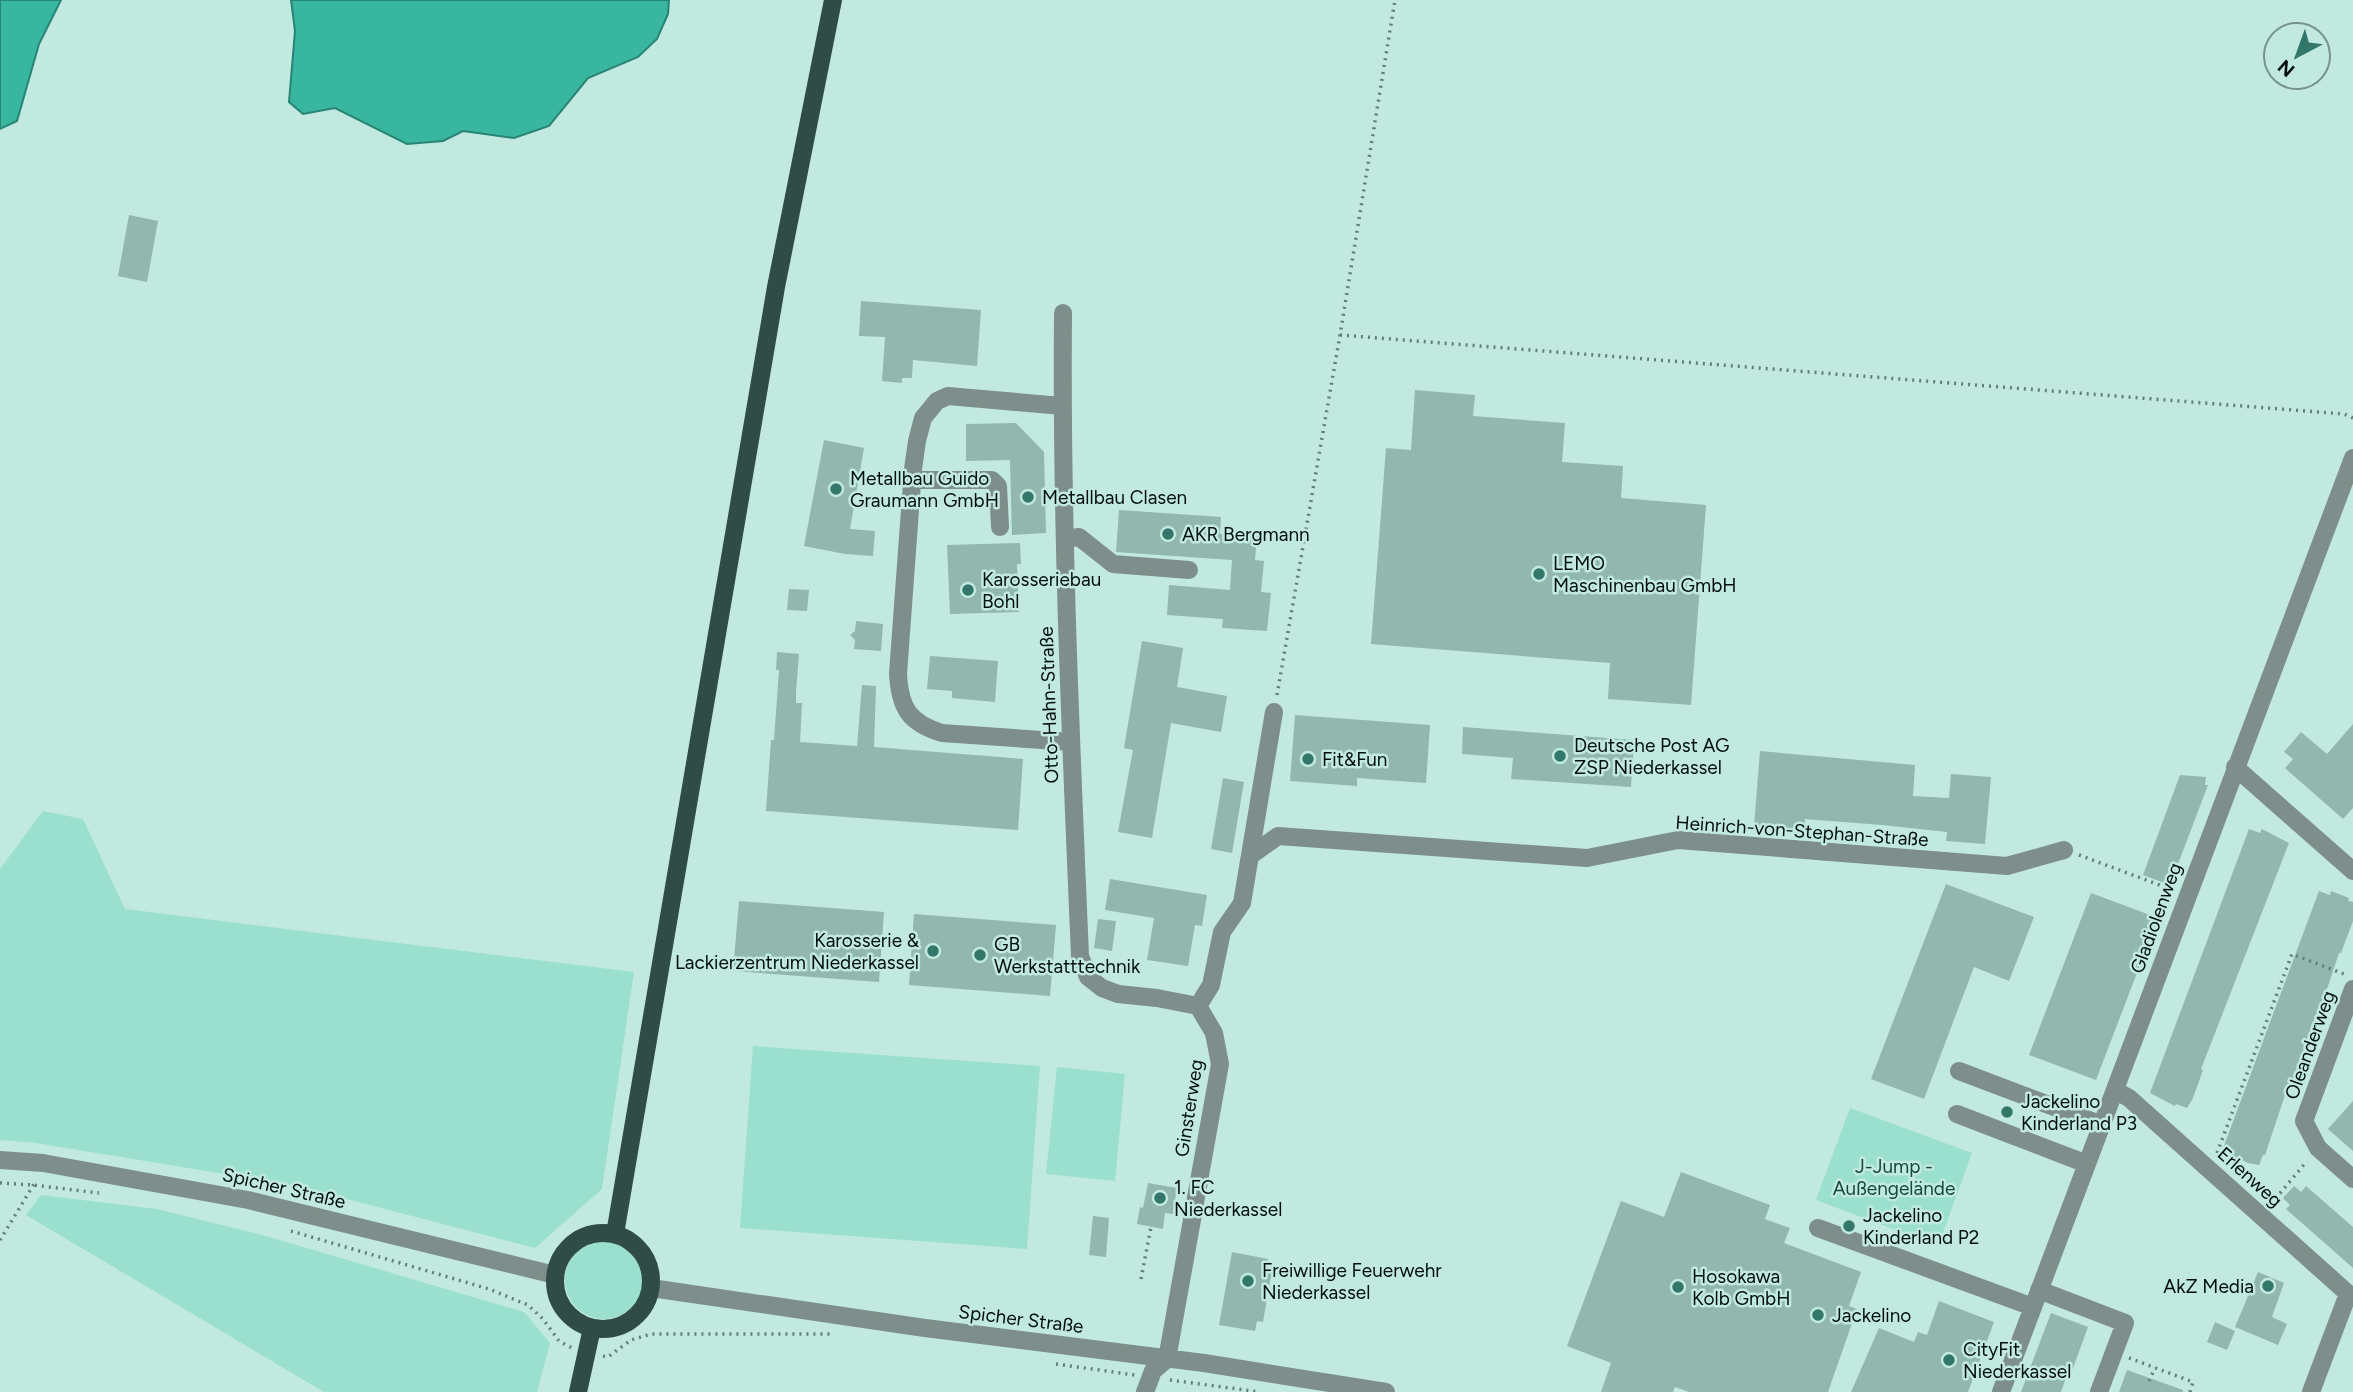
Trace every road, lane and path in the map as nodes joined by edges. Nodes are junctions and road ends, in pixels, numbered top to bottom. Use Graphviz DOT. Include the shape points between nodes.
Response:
graph roads {
  1 [pos="833,0"];
  2 [pos="1395,0"];
  3 [pos="1063,313"];
  4 [pos="1340,335"];
  5 [pos="1062,405"];
  6 [pos="2353,418"];
  7 [pos="2353,458"];
  8 [pos="912,480"];
  9 [pos="1000,527"];
  10 [pos="1066,539"];
  11 [pos="1189,570"];
  12 [pos="1273,712"];
  13 [pos="1071,742"];
  14 [pos="2235,766"];
  15 [pos="2064,850"];
  16 [pos="1250,856"];
  17 [pos="2353,872"];
  18 [pos="2187,895"];
  19 [pos="2353,977"];
  20 [pos="2353,989"];
  21 [pos="1198,1006"];
  22 [pos="1959,1071"];
  23 [pos="2116,1091"];
  24 [pos="1956,1114"];
  25 [pos="2102,1125"];
  26 [pos="2318,1148"];
  27 [pos="0,1160"];
  28 [pos="43,1163"];
  29 [pos="2087,1164"];
  30 [pos="2209,1168"];
  31 [pos="2353,1179"];
  32 [pos="0,1183"];
  33 [pos="33,1185"];
  34 [pos="100,1193"];
  35 [pos="2261,1216"];
  36 [pos="1152,1227"];
  37 [pos="280,1228"];
  38 [pos="1818,1228"];
  39 [pos="615,1234"];
  40 [pos="0,1240"];
  41 [pos="555,1275"];
  42 [pos="1141,1279"];
  43 [pos="651,1288"];
  44 [pos="2351,1296"];
  45 [pos="2036,1299"];
  46 [pos="592,1328"];
  47 [pos="839,1334"];
  48 [pos="585,1352"];
  49 [pos="2114,1352"];
  50 [pos="1167,1359"];
  51 [pos="1044,1363"];
  52 [pos="2155,1368"];
  53 [pos="2149,1381"];
  54 [pos="1148,1385"];
  55 [pos="578,1392"];
  56 [pos="1260,1392"];
  57 [pos="1386,1392"];
  58 [pos="2001,1392"];
  59 [pos="2099,1392"];
  60 [pos="2190,1392"];
  61 [pos="2311,1392"];
  1 -- 39 [label="main road" via="776,287"];
  2 -- 4 [label="path"];
  3 -- 5 [label="street, Otto-Hahn-Straße"];
  4 -- 6 [label="path"];
  4 -- 12 [label="path"];
  5 -- 8 [label="street" via="948,396 937,401 923,418"];
  5 -- 10 [label="street, Otto-Hahn-Straße"];
  7 -- 14 [label="street, Gladiolenweg"];
  8 -- 9 [label="street" via="992,480 998,486"];
  8 -- 13 [label="street" via="898,674 901,699 909,715 923,727 942,733"];
  10 -- 11 [label="street" via="1079,537 1113,564"];
  10 -- 13 [label="street, Otto-Hahn-Straße"];
  12 -- 16 [label="street"];
  13 -- 21 [label="street, Otto-Hahn-Straße" via="1080,956 1088,977 1118,994"];
  14 -- 17 [label="street"];
  14 -- 18 [label="street, Gladiolenweg"];
  15 -- 16 [label="street, Heinrich-von-Stephan-Straße" via="2007,866 1678,840 1587,858 1278,836"];
  15 -- 18 [label="path"];
  16 -- 21 [label="street" via="1242,903 1222,932 1211,985"];
  18 -- 23 [label="street, Gladiolenweg"];
  19 -- 30 [label="path" via="2292,954"];
  20 -- 26 [label="street, Oleanderweg" via="2304,1121"];
  21 -- 50 [label="street, Ginsterweg" via="1214,1032 1220,1064"];
  22 -- 25 [label="street"];
  23 -- 25 [label="street, Gladiolenweg"];
  23 -- 30 [label="street, Erlenweg"];
  24 -- 29 [label="street"];
  25 -- 29 [label="street, Gladiolenweg"];
  26 -- 31 [label="street, Oleanderweg"];
  26 -- 35 [label="path"];
  27 -- 28 [label="street, Spicher Straße"];
  28 -- 33 [label="path"];
  28 -- 41 [label="street, Spicher Straße" via="248,1200"];
  29 -- 45 [label="street, Gladiolenweg"];
  30 -- 35 [label="street, Erlenweg"];
  32 -- 33 [label="path"];
  33 -- 34 [label="path"];
  33 -- 40 [label="path"];
  35 -- 44 [label="street, Erlenweg"];
  36 -- 42 [label="path"];
  37 -- 48 [label="path" via="489,1289 528,1306 559,1341"];
  38 -- 45 [label="street"];
  39 -- 41 [label="main road" via="583,1236 569,1246"];
  39 -- 43 [label="main road" via="628,1239 647,1260"];
  41 -- 46 [label="main road" via="555,1289 567,1314"];
  43 -- 46 [label="main road" via="637,1316 608,1329"];
  43 -- 50 [label="street, Spicher Straße"];
  44 -- 61 [label="street"];
  45 -- 49 [label="street" via="2125,1323"];
  45 -- 58 [label="street, Gladiolenweg"];
  46 -- 48 [label="main road"];
  47 -- 48 [label="path" via="651,1334 631,1340 608,1357"];
  48 -- 55 [label="main road"];
  49 -- 52 [label="path"];
  49 -- 59 [label="street"];
  50 -- 54 [label="street" via="1153,1371"];
  50 -- 57 [label="street, Spicher Straße"];
  51 -- 54 [label="path"];
  52 -- 53 [label="path"];
  52 -- 60 [label="path" via="2193,1382"];
  54 -- 56 [label="path"];
}
